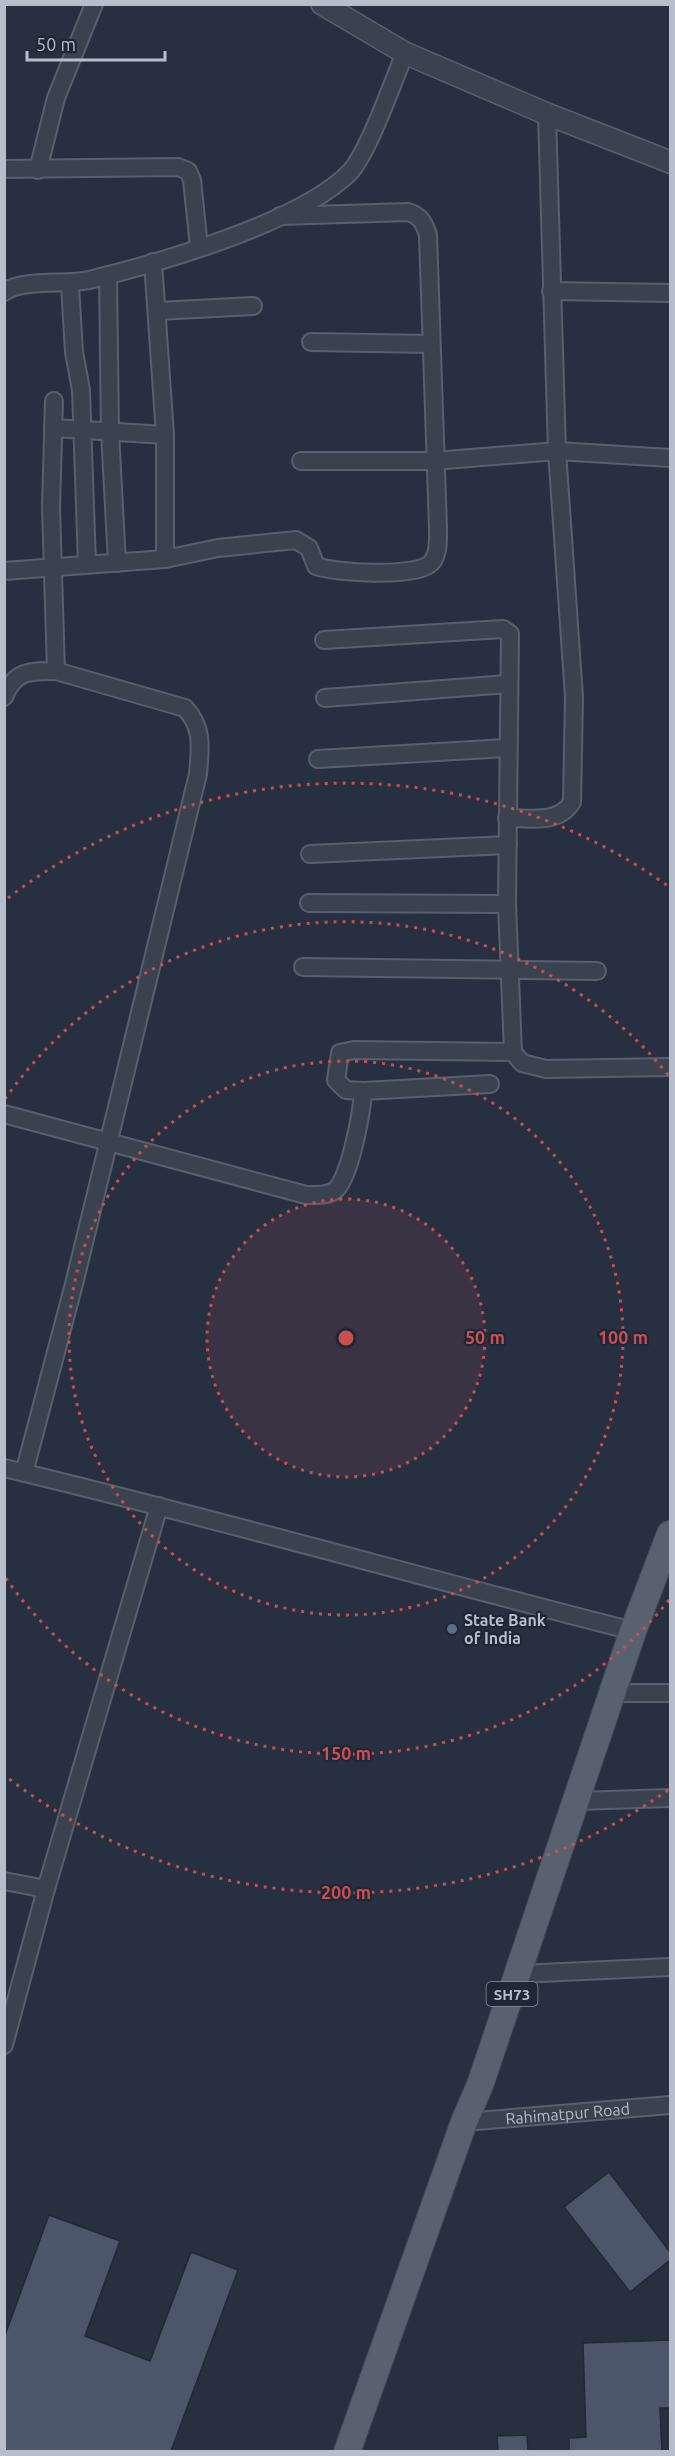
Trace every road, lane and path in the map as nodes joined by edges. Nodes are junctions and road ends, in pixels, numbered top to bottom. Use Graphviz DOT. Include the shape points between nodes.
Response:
graph roads {
  1 [pos="94,4"];
  2 [pos="322,4"];
  3 [pos="405,53"];
  4 [pos="547,114"];
  5 [pos="670,162"];
  6 [pos="4,169"];
  7 [pos="38,170"];
  8 [pos="280,216"];
  9 [pos="199,247"];
  10 [pos="153,262"];
  11 [pos="108,275"];
  12 [pos="70,285"];
  13 [pos="551,291"];
  14 [pos="4,292"];
  15 [pos="670,293"];
  16 [pos="253,306"];
  17 [pos="158,311"];
  18 [pos="311,342"];
  19 [pos="431,344"];
  20 [pos="54,401"];
  21 [pos="53,428"];
  22 [pos="83,430"];
  23 [pos="110,432"];
  24 [pos="165,435"];
  25 [pos="557,451"];
  26 [pos="670,458"];
  27 [pos="301,460"];
  28 [pos="434,460"];
  29 [pos="165,559"];
  30 [pos="117,563"];
  31 [pos="87,564"];
  32 [pos="55,567"];
  33 [pos="4,571"];
  34 [pos="324,640"];
  35 [pos="56,671"];
  36 [pos="508,684"];
  37 [pos="4,697"];
  38 [pos="325,698"];
  39 [pos="507,748"];
  40 [pos="318,759"];
  41 [pos="507,818"];
  42 [pos="508,845"];
  43 [pos="310,854"];
  44 [pos="309,903"];
  45 [pos="507,904"];
  46 [pos="303,967"];
  47 [pos="508,971"];
  48 [pos="597,971"];
  49 [pos="513,1052"];
  50 [pos="670,1067"];
  51 [pos="490,1084"];
  52 [pos="363,1091"];
  53 [pos="4,1114"];
  54 [pos="107,1142"];
  55 [pos="4,1468"];
  56 [pos="24,1473"];
  57 [pos="159,1506"];
  58 [pos="670,1534"];
  59 [pos="633,1631"];
  60 [pos="613,1693"];
  61 [pos="670,1693"];
  62 [pos="670,1798"];
  63 [pos="577,1801"];
  64 [pos="4,1881"];
  65 [pos="46,1889"];
  66 [pos="670,1967"];
  67 [pos="519,1974"];
  68 [pos="4,2044"];
  69 [pos="670,2105"];
  70 [pos="464,2122"];
  71 [pos="347,2451"];
  1 -- 7 [label="street" via="56,98"];
  2 -- 3 [label="street"];
  3 -- 4 [label="street"];
  3 -- 8 [label="street" via="350,172 314,199"];
  4 -- 5 [label="street"];
  4 -- 13 [label="street"];
  6 -- 7 [label="street"];
  7 -- 9 [label="street" via="178,167 188,171"];
  8 -- 9 [label="street"];
  8 -- 19 [label="street" via="398,212 418,215 428,235"];
  9 -- 10 [label="street"];
  10 -- 11 [label="street"];
  10 -- 17 [label="street"];
  11 -- 12 [label="street"];
  11 -- 23 [label="street"];
  12 -- 14 [label="street" via="36,284"];
  12 -- 22 [label="street"];
  13 -- 15 [label="street"];
  13 -- 25 [label="street"];
  16 -- 17 [label="street"];
  17 -- 24 [label="street"];
  18 -- 19 [label="street"];
  19 -- 28 [label="street"];
  20 -- 21 [label="street"];
  21 -- 22 [label="street"];
  21 -- 32 [label="street" via="51,507"];
  22 -- 23 [label="street"];
  22 -- 31 [label="street"];
  23 -- 24 [label="street"];
  23 -- 30 [label="street"];
  24 -- 29 [label="street"];
  25 -- 26 [label="street"];
  25 -- 28 [label="street"];
  25 -- 41 [label="street" via="574,697 572,802 566,813 556,817"];
  27 -- 28 [label="street"];
  28 -- 29 [label="street" via="438,549 430,564 418,571 324,569 316,566 309,548 296,540 218,548"];
  29 -- 30 [label="street"];
  30 -- 31 [label="street"];
  31 -- 32 [label="street"];
  32 -- 33 [label="street"];
  32 -- 35 [label="street"];
  34 -- 36 [label="street" via="503,629 510,634"];
  35 -- 37 [label="street" via="30,671 10,684"];
  35 -- 54 [label="street" via="185,708 196,720 200,740 198,774"];
  36 -- 38 [label="street"];
  36 -- 39 [label="street"];
  39 -- 40 [label="street"];
  39 -- 41 [label="street"];
  41 -- 42 [label="street"];
  42 -- 43 [label="street"];
  42 -- 45 [label="street"];
  44 -- 45 [label="street"];
  45 -- 47 [label="street"];
  46 -- 47 [label="street"];
  47 -- 48 [label="street"];
  47 -- 49 [label="street"];
  49 -- 50 [label="street" via="522,1063 546,1069"];
  49 -- 52 [label="street" via="340,1053 336,1080 346,1090"];
  51 -- 52 [label="street"];
  52 -- 54 [label="street" via="345,1176 335,1190 321,1195 306,1195"];
  53 -- 54 [label="street"];
  54 -- 56 [label="street"];
  55 -- 56 [label="street"];
  56 -- 57 [label="street"];
  57 -- 59 [label="street"];
  57 -- 65 [label="street"];
  58 -- 59 [label="main road, SH73"];
  59 -- 60 [label="main road, SH73"];
  60 -- 61 [label="street"];
  60 -- 63 [label="main road, SH73"];
  62 -- 63 [label="street"];
  63 -- 67 [label="main road, SH73"];
  64 -- 65 [label="street"];
  65 -- 68 [label="street"];
  66 -- 67 [label="street"];
  67 -- 70 [label="main road, SH73"];
  69 -- 70 [label="street, Rahimatpur Road"];
  70 -- 71 [label="main road, SH73"];
}
